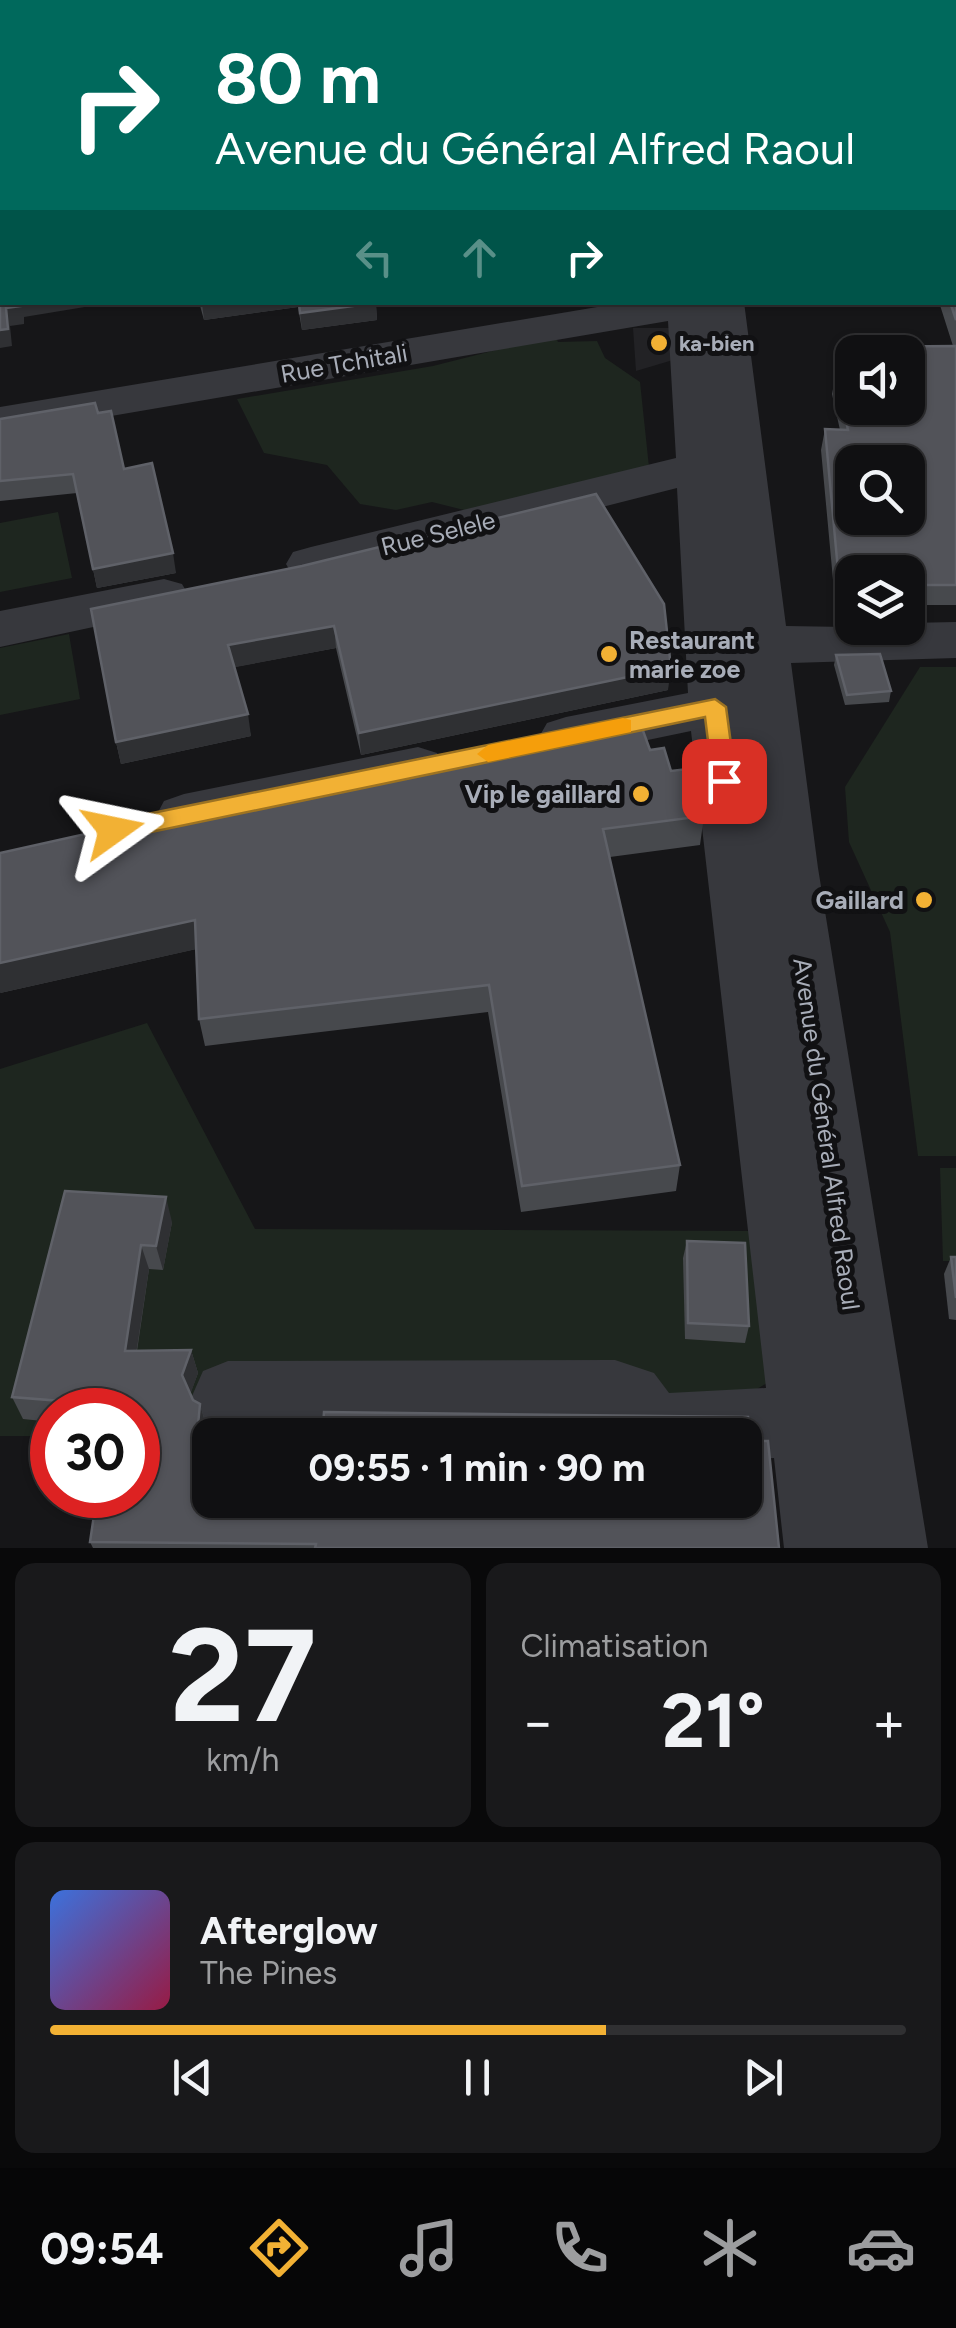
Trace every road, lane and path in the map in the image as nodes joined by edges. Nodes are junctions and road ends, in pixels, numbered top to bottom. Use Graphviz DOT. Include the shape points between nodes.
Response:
graph roads {
  1 [pos="688,305"];
  2 [pos="700,305"];
  3 [pos="700,305"];
  4 [pos="0,421"];
  5 [pos="699,468"];
  6 [pos="274,574"];
  7 [pos="201,588"];
  8 [pos="0,629"];
  9 [pos="956,640"];
  10 [pos="764,645"];
  11 [pos="715,707"];
  12 [pos="522,746"];
  13 [pos="464,758"];
  14 [pos="135,826"];
  15 [pos="228,1396"];
  16 [pos="805,1421"];
  17 [pos="822,1548"];
  18 [pos="890,1548"];
  1 -- 4 [label="street, Rue Tchitali"];
  2 -- 5 [label="street"];
  3 -- 10 [label="street, Avenue du Général Alfred Raoul"];
  5 -- 6 [label="street, Rue Selele"];
  5 -- 11 [label="street"];
  7 -- 8 [label="street"];
  9 -- 10 [label="street"];
  10 -- 18 [label="street, Avenue du Général Alfred Raoul" via="816,1060"];
  11 -- 12 [label="street"];
  11 -- 16 [label="street"];
  13 -- 14 [label="street"];
  15 -- 16 [label="street" via="615,1396 639,1408 643,1430"];
  16 -- 17 [label="street"];
}
